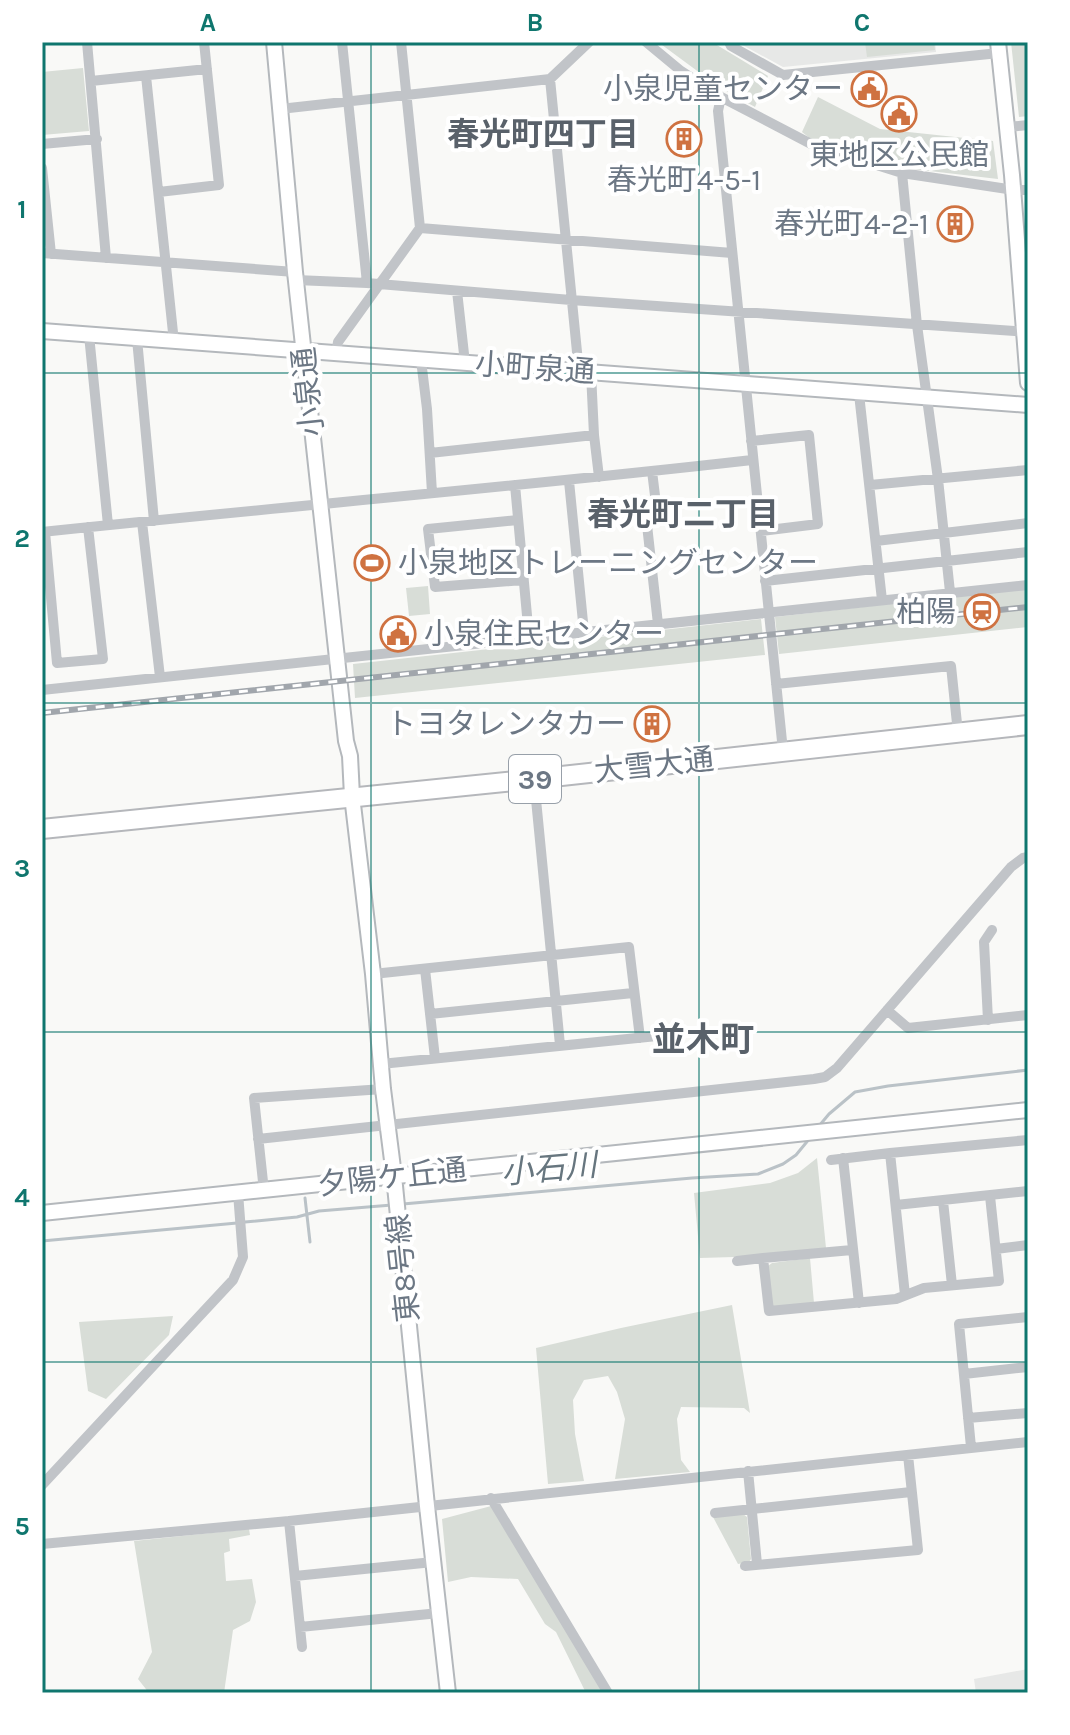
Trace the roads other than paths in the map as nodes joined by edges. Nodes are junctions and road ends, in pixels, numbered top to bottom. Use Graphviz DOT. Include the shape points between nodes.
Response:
graph roads {
  1 [pos="87,42"];
  2 [pos="204,42"];
  3 [pos="274,42"];
  4 [pos="342,42"];
  5 [pos="401,42"];
  6 [pos="589,42"];
  7 [pos="646,42"];
  8 [pos="729,42"];
  9 [pos="999,47"];
  10 [pos="207,69"];
  11 [pos="146,76"];
  12 [pos="550,79"];
  13 [pos="91,81"];
  14 [pos="407,96"];
  15 [pos="721,97"];
  16 [pos="349,102"];
  17 [pos="280,109"];
  18 [pos="1028,125"];
  19 [pos="1008,127"];
  20 [pos="97,139"];
  21 [pos="42,144"];
  22 [pos="42,168"];
  23 [pos="902,173"];
  24 [pos="1021,190"];
  25 [pos="159,192"];
  26 [pos="420,228"];
  27 [pos="566,239"];
  28 [pos="46,253"];
  29 [pos="732,253"];
  30 [pos="106,258"];
  31 [pos="165,262"];
  32 [pos="296,276"];
  33 [pos="373,284"];
  34 [pos="457,291"];
  35 [pos="571,300"];
  36 [pos="740,311"];
  37 [pos="917,325"];
  38 [pos="42,331"];
  39 [pos="1026,332"];
  40 [pos="89,335"];
  41 [pos="137,339"];
  42 [pos="174,342"];
  43 [pos="304,351"];
  44 [pos="336,354"];
  45 [pos="421,360"];
  46 [pos="465,363"];
  47 [pos="585,372"];
  48 [pos="1028,383"];
  49 [pos="745,384"];
  50 [pos="859,394"];
  51 [pos="928,399"];
  52 [pos="1028,405"];
  53 [pos="594,435"];
  54 [pos="751,441"];
  55 [pos="430,453"];
  56 [pos="752,460"];
  57 [pos="1028,470"];
  58 [pos="652,471"];
  59 [pos="599,477"];
  60 [pos="938,479"];
  61 [pos="569,481"];
  62 [pos="515,485"];
  63 [pos="870,485"];
  64 [pos="432,493"];
  65 [pos="320,503"];
  66 [pos="518,520"];
  67 [pos="148,522"];
  68 [pos="1028,523"];
  69 [pos="108,525"];
  70 [pos="88,527"];
  71 [pos="761,531"];
  72 [pos="43,532"];
  73 [pos="944,533"];
  74 [pos="876,541"];
  75 [pos="1028,552"];
  76 [pos="947,561"];
  77 [pos="879,569"];
  78 [pos="523,580"];
  79 [pos="765,581"];
  80 [pos="1028,585"];
  81 [pos="950,592"];
  82 [pos="882,600"];
  83 [pos="768,613"];
  84 [pos="658,624"];
  85 [pos="584,632"];
  86 [pos="529,637"];
  87 [pos="337,657"];
  88 [pos="160,677"];
  89 [pos="776,684"];
  90 [pos="42,690"];
  91 [pos="1028,725"];
  92 [pos="958,733"];
  93 [pos="783,751"];
  94 [pos="534,779"];
  95 [pos="352,796"];
  96 [pos="42,829"];
  97 [pos="1028,857"];
  98 [pos="992,930"];
  99 [pos="552,956"];
  100 [pos="425,969"];
  101 [pos="373,974"];
  102 [pos="633,993"];
  103 [pos="557,1001"];
  104 [pos="887,1010"];
  105 [pos="430,1014"];
  106 [pos="1028,1015"];
  107 [pos="988,1020"];
  108 [pos="657,1036"];
  109 [pos="640,1038"];
  110 [pos="560,1045"];
  111 [pos="435,1058"];
  112 [pos="381,1064"];
  113 [pos="383,1089"];
  114 [pos="1028,1110"];
  115 [pos="388,1126"];
  116 [pos="258,1139"];
  117 [pos="1028,1140"];
  118 [pos="890,1153"];
  119 [pos="843,1158"];
  120 [pos="831,1160"];
  121 [pos="394,1176"];
  122 [pos="264,1191"];
  123 [pos="1028,1191"];
  124 [pos="238,1193"];
  125 [pos="990,1196"];
  126 [pos="943,1201"];
  127 [pos="896,1205"];
  128 [pos="42,1213"];
  129 [pos="1028,1245"];
  130 [pos="996,1249"];
  131 [pos="852,1250"];
  132 [pos="763,1258"];
  133 [pos="737,1261"];
  134 [pos="952,1285"];
  135 [pos="905,1295"];
  136 [pos="859,1303"];
  137 [pos="1028,1317"];
  138 [pos="1028,1367"];
  139 [pos="964,1374"];
  140 [pos="1028,1413"];
  141 [pos="968,1418"];
  142 [pos="1028,1442"];
  143 [pos="971,1447"];
  144 [pos="908,1455"];
  145 [pos="748,1471"];
  146 [pos="42,1485"];
  147 [pos="911,1492"];
  148 [pos="491,1498"];
  149 [pos="427,1506"];
  150 [pos="751,1509"];
  151 [pos="715,1513"];
  152 [pos="289,1521"];
  153 [pos="42,1544"];
  154 [pos="433,1562"];
  155 [pos="295,1576"];
  156 [pos="439,1613"];
  157 [pos="300,1627"];
  158 [pos="302,1647"];
  159 [pos="448,1693"];
  160 [pos="608,1693"];
  1 -- 13 [label="street"];
  2 -- 10 [label="street"];
  3 -- 17 [label="street, 小泉通"];
  4 -- 16 [label="street"];
  5 -- 14 [label="street"];
  6 -- 12 [label="street"];
  7 -- 15 [label="street"];
  8 -- 9 [label="street" via="783,75"];
  9 -- 19 [label="street"];
  10 -- 11 [label="street"];
  10 -- 25 [label="street" via="219,185"];
  11 -- 13 [label="street"];
  11 -- 25 [label="street"];
  12 -- 14 [label="street"];
  12 -- 27 [label="street"];
  13 -- 20 [label="street"];
  14 -- 16 [label="street"];
  14 -- 26 [label="street"];
  15 -- 23 [label="street" via="813,145"];
  15 -- 29 [label="street"];
  16 -- 17 [label="street"];
  16 -- 33 [label="street"];
  17 -- 32 [label="street, 小泉通"];
  18 -- 19 [label="street"];
  19 -- 24 [label="street"];
  20 -- 21 [label="street"];
  20 -- 30 [label="street"];
  22 -- 28 [label="street"];
  23 -- 24 [label="street"];
  23 -- 37 [label="street"];
  24 -- 39 [label="street"];
  25 -- 31 [label="street"];
  26 -- 27 [label="street"];
  26 -- 33 [label="street"];
  27 -- 29 [label="street"];
  27 -- 35 [label="street"];
  28 -- 30 [label="street"];
  29 -- 36 [label="street"];
  30 -- 31 [label="street"];
  31 -- 32 [label="street"];
  31 -- 42 [label="street"];
  32 -- 33 [label="street"];
  32 -- 43 [label="street, 小泉通"];
  33 -- 34 [label="street"];
  33 -- 44 [label="street"];
  34 -- 35 [label="street"];
  34 -- 46 [label="street"];
  35 -- 36 [label="street"];
  35 -- 47 [label="street"];
  36 -- 37 [label="street"];
  36 -- 49 [label="street"];
  37 -- 39 [label="street"];
  37 -- 51 [label="street"];
  38 -- 40 [label="street, 小町泉通"];
  39 -- 48 [label="street"];
  40 -- 41 [label="street, 小町泉通"];
  40 -- 69 [label="street"];
  41 -- 42 [label="street, 小町泉通"];
  41 -- 67 [label="street"];
  42 -- 43 [label="street, 小町泉通"];
  43 -- 44 [label="street, 小町泉通"];
  43 -- 65 [label="street, 小泉通"];
  44 -- 45 [label="street, 小町泉通"];
  45 -- 46 [label="street, 小町泉通"];
  45 -- 55 [label="street"];
  46 -- 47 [label="street, 小町泉通"];
  47 -- 49 [label="street, 小町泉通"];
  47 -- 53 [label="street"];
  49 -- 50 [label="street, 小町泉通"];
  49 -- 54 [label="street"];
  50 -- 51 [label="street, 小町泉通"];
  50 -- 63 [label="street"];
  51 -- 52 [label="street, 小町泉通"];
  51 -- 60 [label="street"];
  53 -- 55 [label="street"];
  53 -- 59 [label="street"];
  54 -- 56 [label="street"];
  54 -- 71 [label="street" via="809,435 818,524"];
  55 -- 64 [label="street"];
  56 -- 58 [label="street"];
  56 -- 71 [label="street"];
  57 -- 60 [label="street"];
  58 -- 59 [label="street"];
  58 -- 84 [label="street" via="657,512 647,525"];
  59 -- 61 [label="street"];
  60 -- 63 [label="street"];
  60 -- 73 [label="street"];
  61 -- 62 [label="street"];
  61 -- 85 [label="street"];
  62 -- 64 [label="street"];
  62 -- 66 [label="street"];
  63 -- 74 [label="street"];
  64 -- 65 [label="street"];
  65 -- 67 [label="street"];
  65 -- 87 [label="street, 小泉通"];
  66 -- 78 [label="street"];
  66 -- 78 [label="street" via="428,529 435,587"];
  67 -- 69 [label="street"];
  67 -- 88 [label="street"];
  68 -- 73 [label="street"];
  69 -- 70 [label="street"];
  70 -- 72 [label="street"];
  70 -- 72 [label="street" via="103,659 57,663"];
  71 -- 79 [label="street"];
  73 -- 74 [label="street"];
  73 -- 76 [label="street"];
  74 -- 77 [label="street"];
  75 -- 76 [label="street"];
  76 -- 77 [label="street"];
  76 -- 81 [label="street"];
  77 -- 79 [label="street"];
  77 -- 82 [label="street"];
  78 -- 86 [label="street"];
  79 -- 83 [label="street"];
  80 -- 81 [label="street"];
  81 -- 82 [label="street"];
  82 -- 83 [label="street"];
  83 -- 84 [label="street"];
  83 -- 89 [label="street"];
  84 -- 85 [label="street"];
  85 -- 86 [label="street"];
  86 -- 87 [label="street"];
  87 -- 88 [label="street"];
  87 -- 95 [label="street, 小泉通"];
  88 -- 90 [label="street"];
  89 -- 92 [label="street" via="951,666"];
  89 -- 93 [label="street"];
  91 -- 92 [label="highway, 大雪大通 / 39"];
  92 -- 93 [label="highway, 大雪大通 / 39"];
  93 -- 94 [label="highway, 大雪大通 / 39"];
  94 -- 95 [label="highway, 大雪大通 / 39"];
  94 -- 99 [label="street"];
  95 -- 96 [label="highway, 大雪大通 / 39"];
  95 -- 101 [label="street, 東8号線"];
  97 -- 104 [label="street" via="1011,867"];
  98 -- 107 [label="street" via="984,942"];
  99 -- 100 [label="street"];
  99 -- 102 [label="street" via="629,947"];
  99 -- 103 [label="street"];
  100 -- 101 [label="street"];
  100 -- 105 [label="street"];
  101 -- 112 [label="street, 東8号線"];
  102 -- 103 [label="street"];
  102 -- 109 [label="street"];
  103 -- 105 [label="street"];
  103 -- 110 [label="street"];
  104 -- 107 [label="street" via="908,1028"];
  104 -- 115 [label="street" via="825,1077"];
  105 -- 111 [label="street"];
  106 -- 107 [label="street"];
  108 -- 109 [label="street"];
  109 -- 110 [label="street"];
  110 -- 111 [label="street"];
  111 -- 112 [label="street"];
  112 -- 113 [label="street, 東8号線"];
  113 -- 115 [label="street, 東8号線"];
  113 -- 116 [label="street" via="254,1098"];
  114 -- 121 [label="street, 夕陽ケ丘通"];
  115 -- 116 [label="street"];
  115 -- 121 [label="street, 東8号線"];
  116 -- 122 [label="street"];
  117 -- 118 [label="street"];
  118 -- 119 [label="street"];
  118 -- 127 [label="street"];
  119 -- 120 [label="street"];
  119 -- 131 [label="street"];
  121 -- 122 [label="street, 夕陽ケ丘通"];
  121 -- 149 [label="street, 東8号線"];
  122 -- 124 [label="street, 夕陽ケ丘通"];
  123 -- 125 [label="street"];
  124 -- 128 [label="street, 夕陽ケ丘通"];
  124 -- 146 [label="street" via="243,1257 233,1280"];
  125 -- 126 [label="street"];
  125 -- 130 [label="street"];
  126 -- 127 [label="street"];
  126 -- 134 [label="street"];
  127 -- 135 [label="street"];
  129 -- 130 [label="street"];
  130 -- 134 [label="street" via="999,1281"];
  131 -- 132 [label="street"];
  131 -- 136 [label="street"];
  132 -- 133 [label="street"];
  132 -- 136 [label="street" via="769,1311"];
  134 -- 135 [label="street"];
  135 -- 136 [label="street"];
  137 -- 139 [label="street" via="959,1324"];
  138 -- 139 [label="street"];
  139 -- 141 [label="street"];
  140 -- 141 [label="street"];
  141 -- 143 [label="street"];
  142 -- 143 [label="street"];
  143 -- 144 [label="street"];
  144 -- 145 [label="street"];
  144 -- 147 [label="street"];
  145 -- 148 [label="street"];
  145 -- 150 [label="street"];
  147 -- 150 [label="street"];
  147 -- 150 [label="street" via="918,1550 751,1565"];
  148 -- 149 [label="street"];
  148 -- 160 [label="street"];
  149 -- 152 [label="street"];
  149 -- 154 [label="street, 東8号線"];
  150 -- 151 [label="street"];
  152 -- 153 [label="street"];
  152 -- 155 [label="street"];
  154 -- 155 [label="street"];
  154 -- 156 [label="street, 東8号線"];
  155 -- 157 [label="street"];
  156 -- 157 [label="street"];
  156 -- 159 [label="street, 東8号線"];
  157 -- 158 [label="street"];
}
